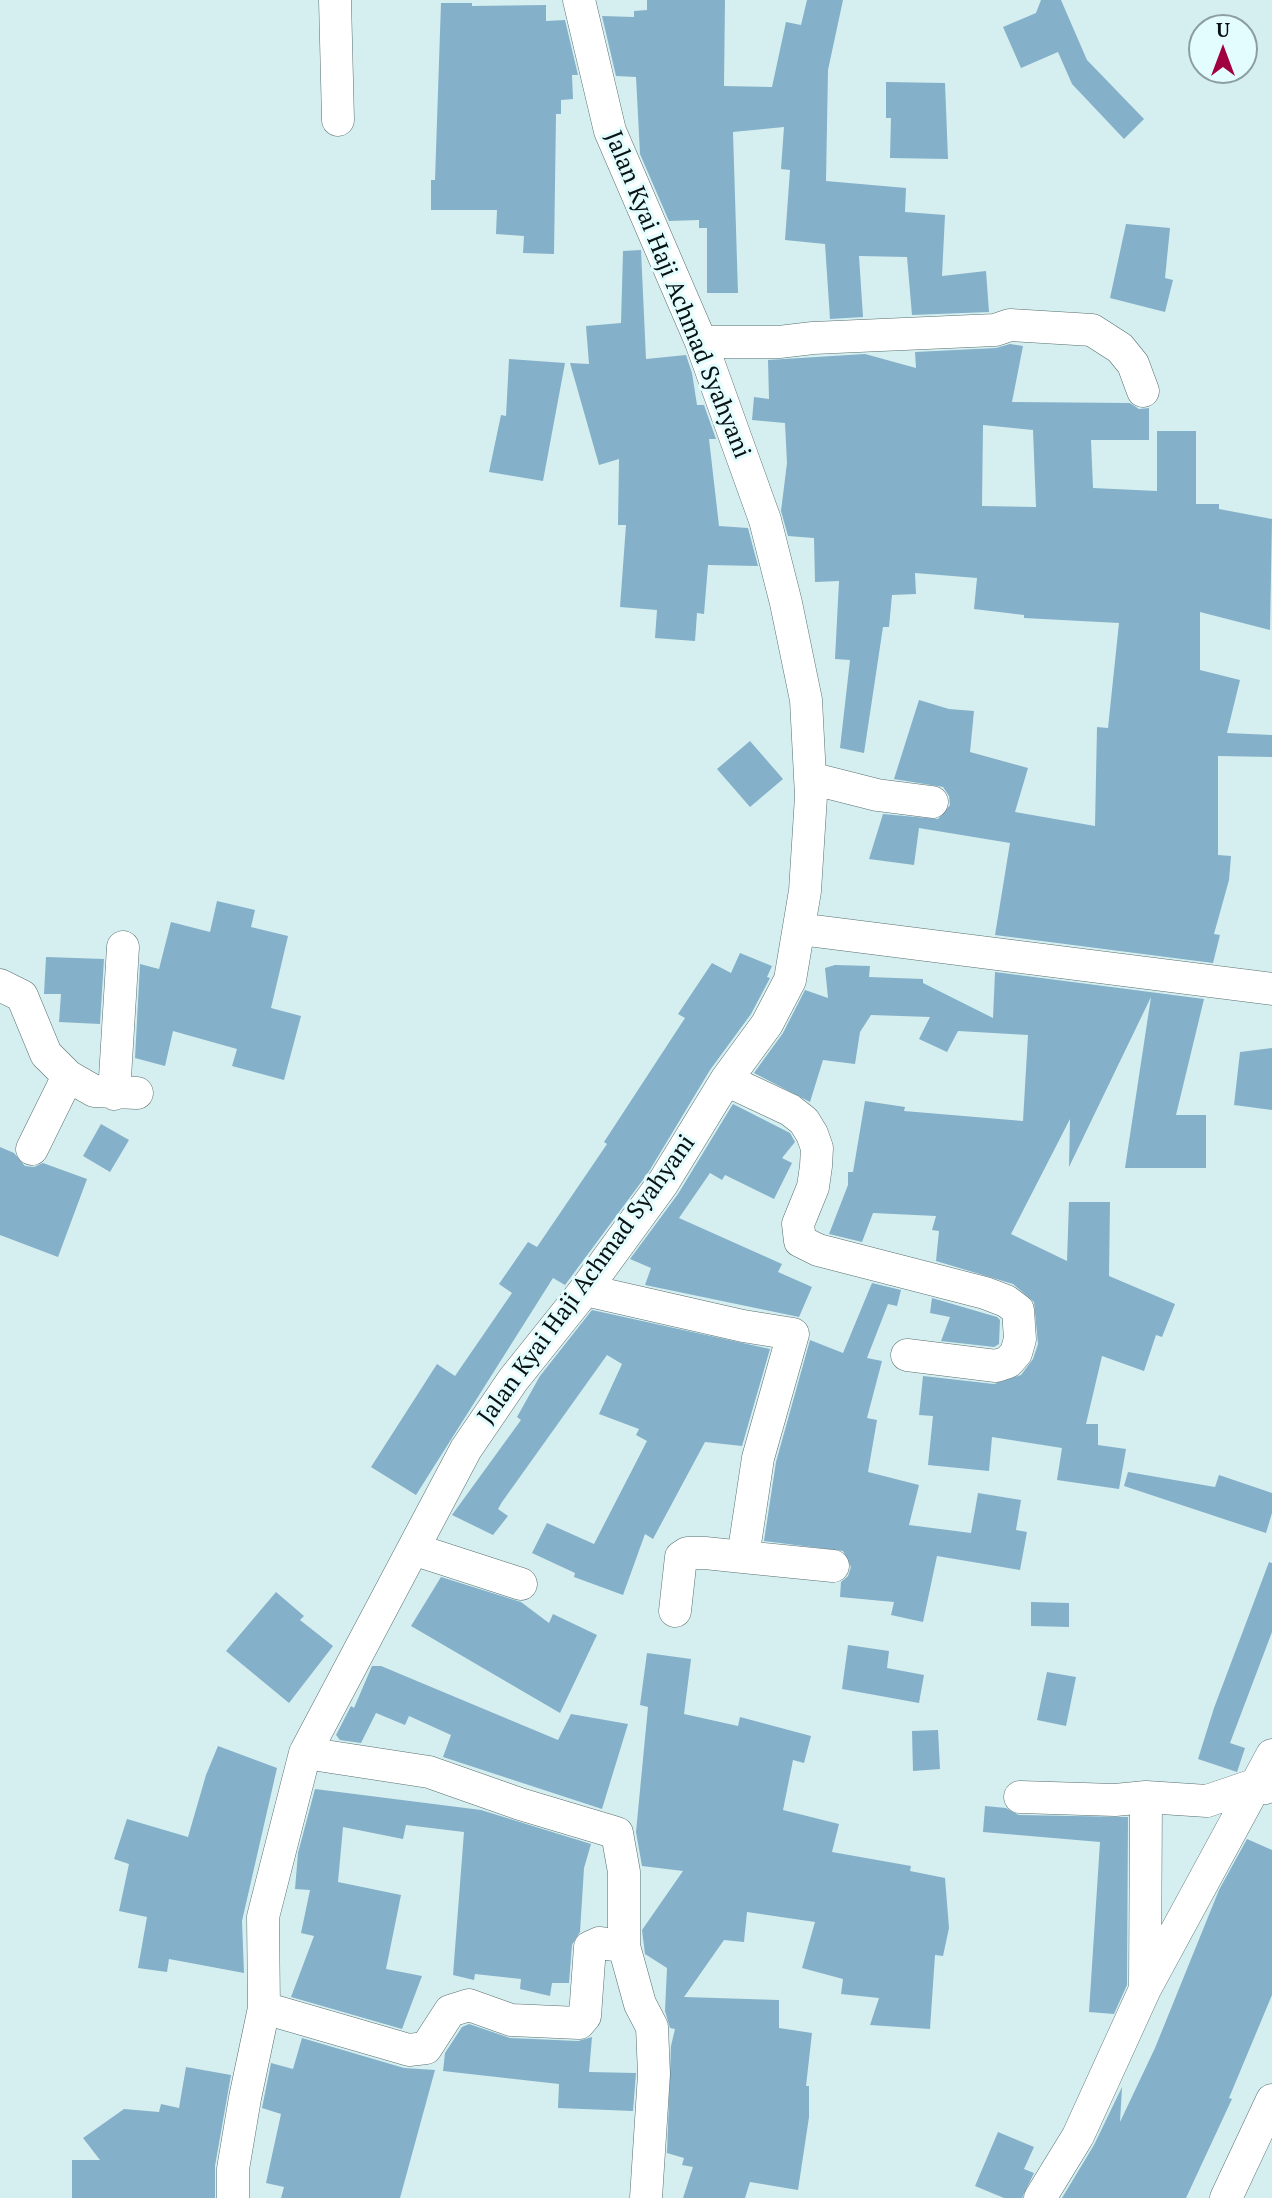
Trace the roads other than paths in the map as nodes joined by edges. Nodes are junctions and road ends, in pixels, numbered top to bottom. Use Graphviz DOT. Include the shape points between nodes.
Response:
graph roads {
  1 [pos="335,0"];
  2 [pos="579,0"];
  3 [pos="338,120"];
  4 [pos="701,342"];
  5 [pos="1143,391"];
  6 [pos="810,778"];
  7 [pos="932,802"];
  8 [pos="799,929"];
  9 [pos="122,947"];
  10 [pos="0,985"];
  11 [pos="1272,989"];
  12 [pos="68,1076"];
  13 [pos="726,1080"];
  14 [pos="32,1149"];
  15 [pos="585,1290"];
  16 [pos="906,1355"];
  17 [pos="412,1549"];
  18 [pos="743,1557"];
  19 [pos="834,1566"];
  20 [pos="521,1584"];
  21 [pos="675,1611"];
  22 [pos="305,1753"];
  23 [pos="1272,1755"];
  24 [pos="1265,1788"];
  25 [pos="1020,1797"];
  26 [pos="1146,1797"];
  27 [pos="624,1946"];
  28 [pos="1145,1989"];
  29 [pos="264,2008"];
  30 [pos="1272,2100"];
  31 [pos="233,2198"];
  32 [pos="646,2198"];
  33 [pos="1040,2198"];
  34 [pos="1226,2198"];
  1 -- 3 [label="street"];
  2 -- 4 [label="street, Jalan Kyai Haji Achmad Syahyani" via="610,131"];
  4 -- 5 [label="street" via="779,342 995,330 1010,325 1092,330 1121,348"];
  4 -- 6 [label="street, Jalan Kyai Haji Achmad Syahyani" via="765,520 786,603 806,700"];
  6 -- 7 [label="street"];
  6 -- 8 [label="street, Jalan Kyai Haji Achmad Syahyani"];
  8 -- 11 [label="street"];
  8 -- 13 [label="street, Jalan Kyai Haji Achmad Syahyani" via="790,980 767,1024"];
  9 -- 12 [label="street" via="126,1094 94,1091"];
  10 -- 12 [label="street" via="22,996 42,1047"];
  12 -- 14 [label="street"];
  13 -- 15 [label="street, Jalan Kyai Haji Achmad Syahyani" via="663,1183"];
  13 -- 16 [label="street" via="790,1110 812,1134 816,1166 798,1224 800,1241 818,1250 985,1293 1018,1310 1020,1339 1008,1362 996,1366"];
  15 -- 17 [label="street, Jalan Kyai Haji Achmad Syahyani" via="513,1380 466,1449"];
  15 -- 18 [label="street" via="793,1334 758,1458"];
  17 -- 20 [label="street"];
  17 -- 22 [label="street, Jalan Kyai Haji Achmad Syahyani"];
  18 -- 19 [label="street"];
  18 -- 21 [label="street" via="705,1553 681,1557"];
  22 -- 27 [label="street" via="429,1772 617,1833 624,1872"];
  22 -- 29 [label="street, Jalan Kyai Haji Achmad Syahyani" via="263,1917"];
  23 -- 24 [label="street"];
  24 -- 26 [label="street" via="1207,1801"];
  24 -- 28 [label="street"];
  25 -- 26 [label="street"];
  26 -- 28 [label="street"];
  27 -- 29 [label="street" via="599,1943 590,1947 585,2016 579,2023 511,2020 469,2005 450,2011 426,2048 408,2050"];
  27 -- 32 [label="street" via="640,2004 652,2028 654,2074"];
  28 -- 33 [label="street" via="1078,2136"];
  29 -- 31 [label="street, Jalan Kyai Haji Achmad Syahyani" via="233,2169"];
  30 -- 34 [label="street"];
}
